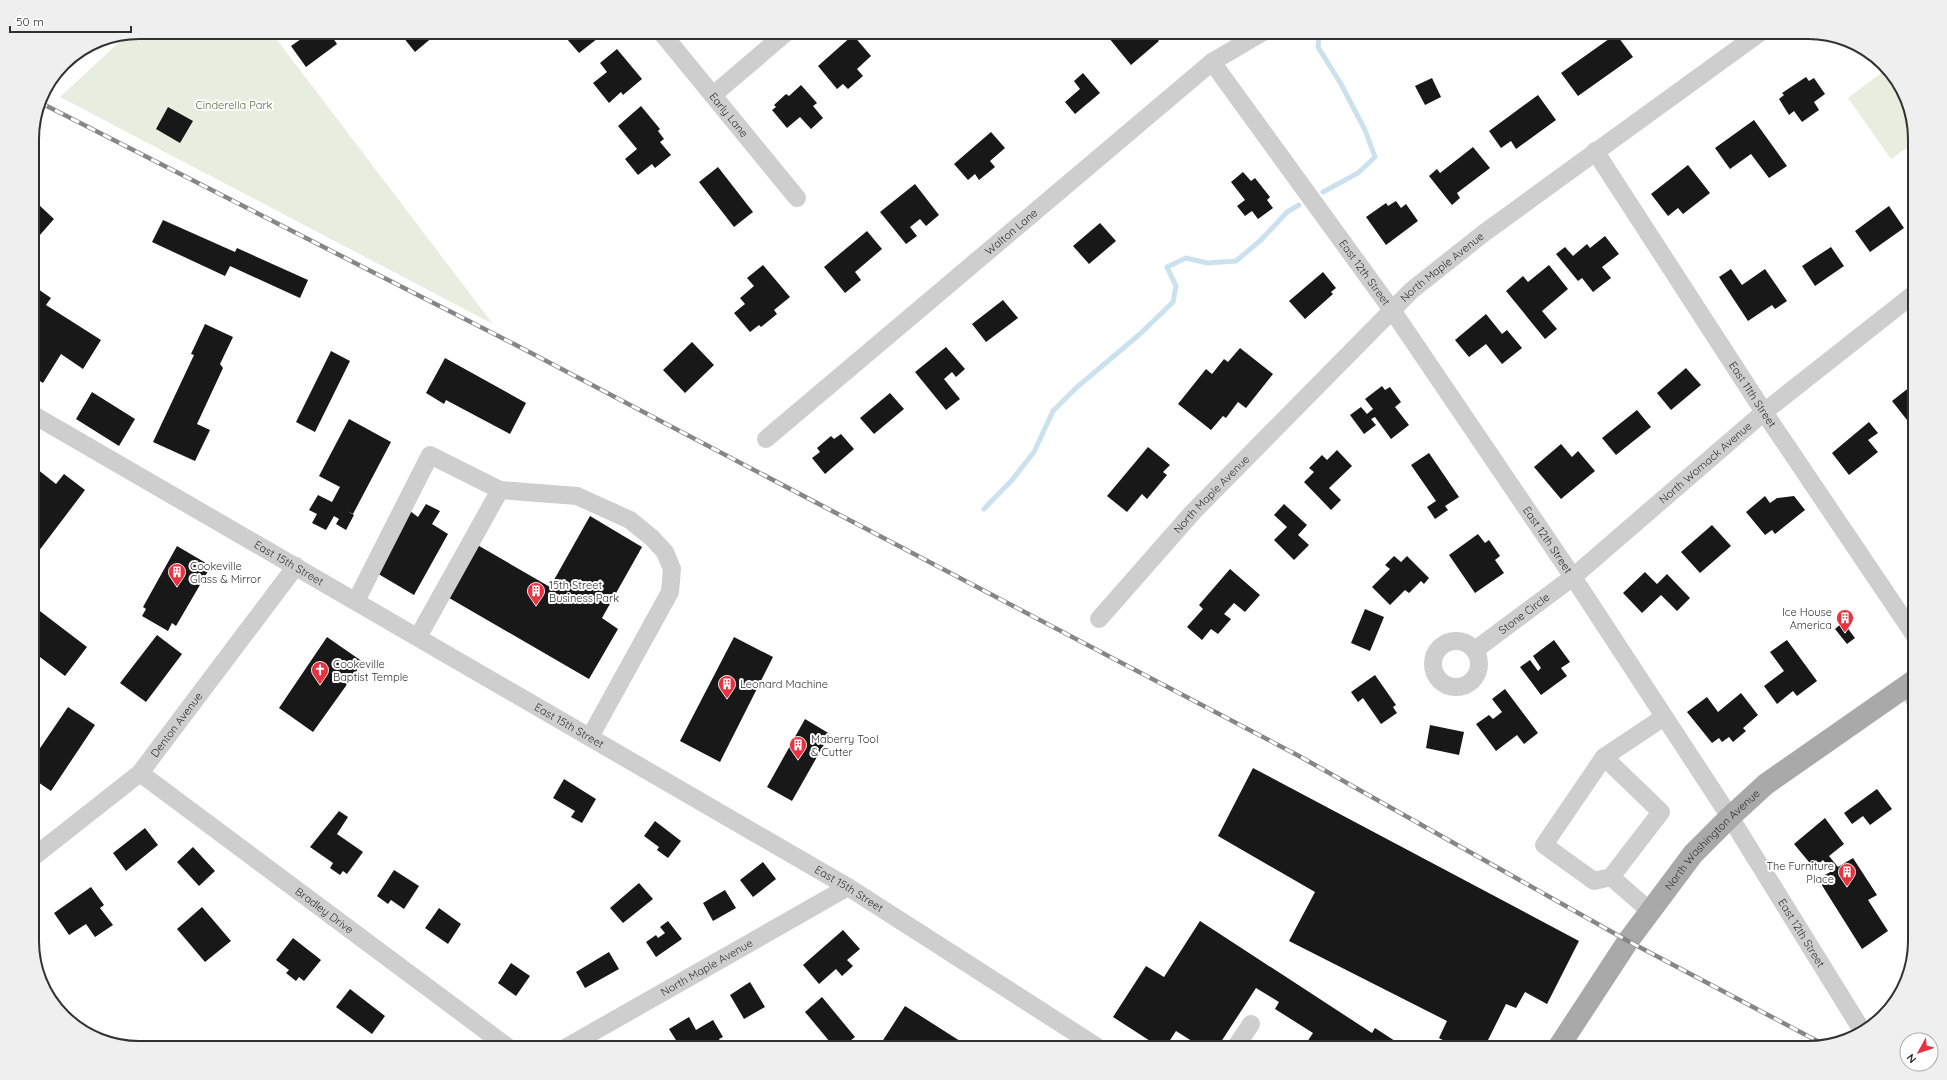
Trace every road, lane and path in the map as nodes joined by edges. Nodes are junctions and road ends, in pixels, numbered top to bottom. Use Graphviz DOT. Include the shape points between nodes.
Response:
graph roads {
  1 [pos="667,39"];
  2 [pos="779,39"];
  3 [pos="1251,39"];
  4 [pos="1751,39"];
  5 [pos="1212,62"];
  6 [pos="713,95"];
  7 [pos="1595,151"];
  8 [pos="797,198"];
  9 [pos="1908,299"];
  10 [pos="1392,310"];
  11 [pos="1764,412"];
  12 [pos="39,418"];
  13 [pos="766,440"];
  14 [pos="500,490"];
  15 [pos="296,566"];
  16 [pos="1573,577"];
  17 [pos="356,601"];
  18 [pos="1099,620"];
  19 [pos="1908,626"];
  20 [pos="418,637"];
  21 [pos="1475,650"];
  22 [pos="1908,691"];
  23 [pos="1664,717"];
  24 [pos="590,737"];
  25 [pos="1604,758"];
  26 [pos="140,773"];
  27 [pos="1730,817"];
  28 [pos="39,849"];
  29 [pos="1611,877"];
  30 [pos="848,887"];
  31 [pos="1650,910"];
  32 [pos="1251,1024"];
  33 [pos="1860,1027"];
  34 [pos="500,1041"];
  35 [pos="577,1041"];
  36 [pos="1088,1041"];
  37 [pos="1240,1041"];
  38 [pos="1563,1041"];
  1 -- 6 [label="street, Early Lane"];
  2 -- 6 [label="street"];
  3 -- 5 [label="street, Walton Lane"];
  4 -- 7 [label="street, North Maple Avenue"];
  5 -- 10 [label="street, East 12th Street"];
  5 -- 13 [label="street, Walton Lane"];
  6 -- 8 [label="street, Early Lane"];
  7 -- 10 [label="street, North Maple Avenue" via="1484,233 1412,290"];
  7 -- 11 [label="street, East 11th Street"];
  9 -- 11 [label="street, North Womack Avenue"];
  10 -- 16 [label="street, East 12th Street"];
  10 -- 18 [label="street, North Maple Avenue" via="1193,512"];
  11 -- 16 [label="street, North Womack Avenue"];
  11 -- 19 [label="street, East 11th Street"];
  12 -- 15 [label="street, East 15th Street"];
  14 -- 17 [label="street" via="430,455"];
  14 -- 20 [label="street"];
  14 -- 24 [label="street" via="577,496 623,517 652,538 665,552 672,569 670,592"];
  15 -- 17 [label="street, East 15th Street"];
  15 -- 26 [label="street, Denton Avenue"];
  16 -- 21 [label="street, Stone Circle"];
  16 -- 23 [label="street, East 12th Street"];
  17 -- 20 [label="street, East 15th Street"];
  20 -- 24 [label="street, East 15th Street"];
  22 -- 27 [label="main road, North Washington Avenue" via="1766,784"];
  23 -- 25 [label="street"];
  23 -- 27 [label="street, East 12th Street"];
  24 -- 30 [label="street, East 15th Street"];
  25 -- 29 [label="street" via="1660,812"];
  25 -- 29 [label="street" via="1544,845 1594,881"];
  26 -- 28 [label="street, Denton Avenue"];
  26 -- 34 [label="street, Bradley Drive"];
  27 -- 31 [label="main road, North Washington Avenue" via="1693,854"];
  27 -- 33 [label="street, East 12th Street"];
  29 -- 31 [label="street"];
  30 -- 35 [label="street, North Maple Avenue"];
  30 -- 36 [label="street, East 15th Street"];
  31 -- 38 [label="main road, North Washington Avenue"];
  32 -- 37 [label="street"];
}
